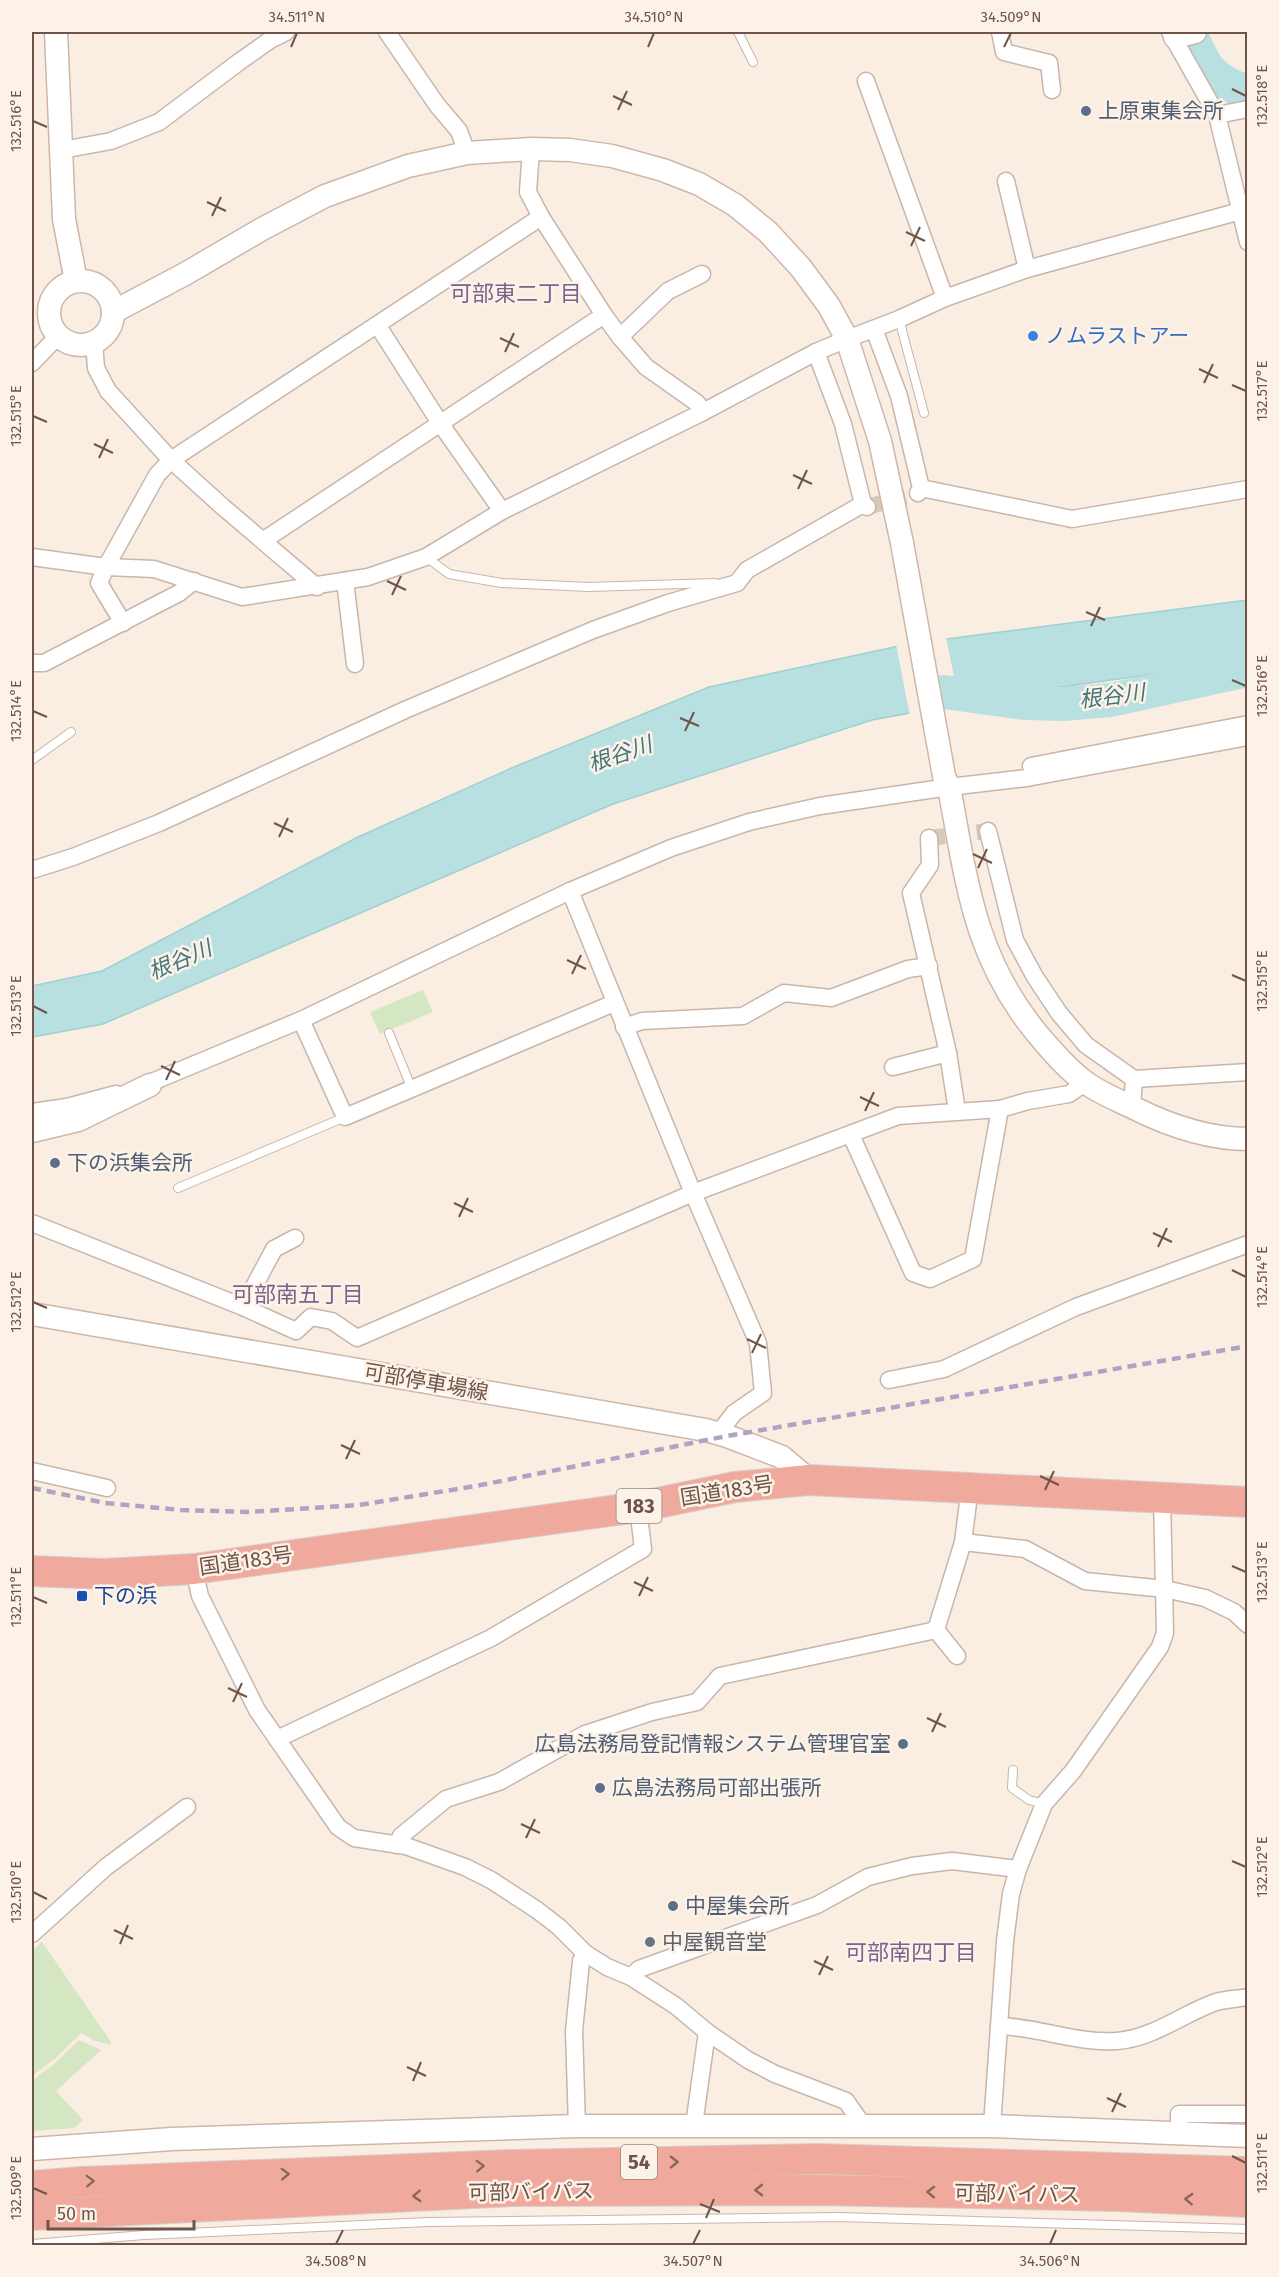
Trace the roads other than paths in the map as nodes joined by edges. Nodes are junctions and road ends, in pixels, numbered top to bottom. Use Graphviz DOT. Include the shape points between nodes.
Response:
graph roads {
  1 [pos="56,32"];
  2 [pos="286,32"];
  3 [pos="387,32"];
  4 [pos="738,32"];
  5 [pos="1000,32"];
  6 [pos="1182,33"];
  7 [pos="753,62"];
  8 [pos="866,81"];
  9 [pos="1052,90"];
  10 [pos="1248,109"];
  11 [pos="1217,115"];
  12 [pos="531,149"];
  13 [pos="62,150"];
  14 [pos="467,153"];
  15 [pos="1006,181"];
  16 [pos="1244,210"];
  17 [pos="541,217"];
  18 [pos="1248,242"];
  19 [pos="1027,269"];
  20 [pos="702,274"];
  21 [pos="76,281"];
  22 [pos="945,298"];
  23 [pos="113,312"];
  24 [pos="604,315"];
  25 [pos="899,319"];
  26 [pos="378,326"];
  27 [pos="874,328"];
  28 [pos="59,335"];
  29 [pos="620,338"];
  30 [pos="846,339"];
  31 [pos="94,342"];
  32 [pos="816,352"];
  33 [pos="32,363"];
  34 [pos="703,412"];
  35 [pos="924,413"];
  36 [pos="440,423"];
  37 [pos="171,460"];
  38 [pos="1248,489"];
  39 [pos="502,511"];
  40 [pos="264,540"];
  41 [pos="426,556"];
  42 [pos="32,558"];
  43 [pos="106,567"];
  44 [pos="194,581"];
  45 [pos="345,581"];
  46 [pos="736,583"];
  47 [pos="317,586"];
  48 [pos="123,623"];
  49 [pos="32,663"];
  50 [pos="355,664"];
  51 [pos="1248,724"];
  52 [pos="71,732"];
  53 [pos="1248,737"];
  54 [pos="32,760"];
  55 [pos="947,781"];
  56 [pos="988,831"];
  57 [pos="929,838"];
  58 [pos="32,870"];
  59 [pos="570,891"];
  60 [pos="929,966"];
  61 [pos="614,1003"];
  62 [pos="301,1020"];
  63 [pos="624,1027"];
  64 [pos="389,1033"];
  65 [pos="948,1053"];
  66 [pos="893,1067"];
  67 [pos="1248,1072"];
  68 [pos="1134,1079"];
  69 [pos="1085,1083"];
  70 [pos="150,1085"];
  71 [pos="412,1089"];
  72 [pos="1132,1107"];
  73 [pos="1000,1109"];
  74 [pos="957,1111"];
  75 [pos="32,1112"];
  76 [pos="345,1118"];
  77 [pos="32,1131"];
  78 [pos="851,1135"];
  79 [pos="1248,1140"];
  80 [pos="178,1188"];
  81 [pos="693,1193"];
  82 [pos="32,1223"];
  83 [pos="296,1238"];
  84 [pos="1248,1244"];
  85 [pos="243,1307"];
  86 [pos="32,1314"];
  87 [pos="889,1380"];
  88 [pos="718,1434"];
  89 [pos="32,1472"];
  90 [pos="809,1480"];
  91 [pos="970,1487"];
  92 [pos="107,1488"];
  93 [pos="1162,1497"];
  94 [pos="1248,1502"];
  95 [pos="638,1507"];
  96 [pos="963,1542"];
  97 [pos="194,1569"];
  98 [pos="32,1571"];
  99 [pos="1165,1589"];
  100 [pos="1248,1624"];
  101 [pos="936,1630"];
  102 [pos="957,1656"];
  103 [pos="277,1739"];
  104 [pos="1013,1770"];
  105 [pos="1044,1804"];
  106 [pos="187,1807"];
  107 [pos="397,1845"];
  108 [pos="1018,1869"];
  109 [pos="32,1934"];
  110 [pos="585,1953"];
  111 [pos="631,1977"];
  112 [pos="1248,1997"];
  113 [pos="999,2026"];
  114 [pos="707,2032"];
  115 [pos="1248,2114"];
  116 [pos="694,2125"];
  117 [pos="863,2125"];
  118 [pos="577,2126"];
  119 [pos="992,2126"];
  120 [pos="1179,2133"];
  121 [pos="1248,2136"];
  122 [pos="32,2149"];
  123 [pos="1248,2172"];
  124 [pos="32,2186"];
  125 [pos="1248,2202"];
  126 [pos="32,2215"];
  127 [pos="1248,2229"];
  128 [pos="32,2244"];
  1 -- 13 [label="street"];
  2 -- 13 [label="street" via="159,122 111,141"];
  3 -- 14 [label="street" via="459,131"];
  4 -- 7 [label="lane"];
  5 -- 9 [label="street" via="1004,52 1049,63"];
  6 -- 11 [label="street" via="1193,76"];
  8 -- 22 [label="street"];
  10 -- 11 [label="street"];
  11 -- 16 [label="street"];
  12 -- 14 [label="street"];
  12 -- 17 [label="street" via="528,192"];
  12 -- 30 [label="street" via="612,156 663,170 699,184 735,205 768,232 801,268 829,306"];
  13 -- 21 [label="street" via="64,219"];
  14 -- 23 [label="street" via="408,166 325,196"];
  15 -- 19 [label="street"];
  16 -- 18 [label="street"];
  16 -- 19 [label="street"];
  17 -- 24 [label="street"];
  17 -- 26 [label="street"];
  19 -- 22 [label="street"];
  20 -- 29 [label="street" via="668,291"];
  21 -- 23 [label="street" via="102,288"];
  21 -- 28 [label="street" via="57,292 52,301 51,322"];
  22 -- 25 [label="street"];
  23 -- 31 [label="street" via="108,330"];
  24 -- 29 [label="street"];
  24 -- 36 [label="street"];
  25 -- 27 [label="street"];
  25 -- 35 [label="lane"];
  26 -- 36 [label="street"];
  26 -- 37 [label="street"];
  27 -- 30 [label="street"];
  27 -- 38 [label="street" via="899,396 920,491 1072,519"];
  28 -- 31 [label="street" via="73,343"];
  28 -- 33 [label="street"];
  29 -- 34 [label="street" via="646,367 697,403"];
  30 -- 32 [label="street"];
  30 -- 55 [label="street" via="880,441"];
  31 -- 37 [label="street" via="96,368 108,391"];
  32 -- 34 [label="street"];
  32 -- 46 [label="street" via="843,424 865,505 747,570"];
  34 -- 39 [label="street"];
  36 -- 39 [label="street"];
  36 -- 40 [label="street"];
  37 -- 40 [label="street"];
  37 -- 43 [label="street" via="157,475"];
  39 -- 41 [label="street"];
  40 -- 47 [label="street"];
  41 -- 45 [label="street"];
  41 -- 46 [label="lane" via="449,574 502,583 589,587"];
  42 -- 43 [label="street"];
  43 -- 44 [label="street" via="154,569"];
  43 -- 48 [label="street" via="99,583"];
  44 -- 47 [label="street" via="242,597"];
  44 -- 48 [label="street"];
  45 -- 47 [label="street"];
  45 -- 50 [label="street"];
  46 -- 58 [label="street" via="593,630 159,823"];
  48 -- 49 [label="street" via="44,663"];
  51 -- 55 [label="street"];
  52 -- 54 [label="lane"];
  53 -- 55 [label="street" via="1028,778"];
  55 -- 59 [label="street" via="749,822"];
  55 -- 69 [label="street" via="972,906 992,964 1024,1018"];
  56 -- 68 [label="street" via="1016,940 1035,978 1086,1045"];
  57 -- 60 [label="street" via="930,865 911,893"];
  59 -- 61 [label="street"];
  59 -- 62 [label="street"];
  60 -- 63 [label="street" via="908,969 831,998 784,993 743,1016 642,1021"];
  60 -- 65 [label="street"];
  61 -- 63 [label="street"];
  61 -- 71 [label="street"];
  62 -- 70 [label="street"];
  62 -- 76 [label="street"];
  63 -- 81 [label="street"];
  64 -- 71 [label="lane"];
  65 -- 66 [label="street"];
  65 -- 74 [label="street"];
  67 -- 68 [label="street"];
  68 -- 72 [label="street"];
  69 -- 72 [label="street"];
  69 -- 73 [label="street" via="1069,1094"];
  70 -- 75 [label="street"];
  70 -- 77 [label="street" via="78,1120"];
  71 -- 76 [label="street"];
  72 -- 79 [label="street" via="1202,1133"];
  73 -- 74 [label="street"];
  73 -- 78 [label="street" via="973,1259 930,1279 913,1274"];
  74 -- 78 [label="street" via="898,1116"];
  76 -- 80 [label="lane"];
  78 -- 81 [label="street"];
  81 -- 85 [label="street" via="357,1338 332,1321 311,1317 296,1331"];
  81 -- 88 [label="street" via="758,1343 763,1393 734,1413"];
  82 -- 85 [label="street"];
  83 -- 85 [label="street" via="274,1250"];
  84 -- 87 [label="street" via="1076,1307 944,1369"];
  86 -- 88 [label="street, 可部停車場線"];
  88 -- 90 [label="street, 可部停車場線" via="782,1457"];
  89 -- 92 [label="street"];
  90 -- 91 [label="highway, 国道183号 / 183"];
  90 -- 95 [label="highway, 国道183号 / 183" via="735,1487"];
  91 -- 93 [label="highway, 国道183号 / 183"];
  91 -- 96 [label="street"];
  93 -- 94 [label="highway, 国道183号 / 183"];
  93 -- 99 [label="street"];
  95 -- 97 [label="highway, 国道183号 / 183"];
  95 -- 103 [label="street" via="643,1549 490,1638"];
  96 -- 99 [label="street" via="1025,1549 1085,1581"];
  96 -- 101 [label="street"];
  97 -- 98 [label="highway, 国道183号 / 183" via="103,1574"];
  97 -- 103 [label="street" via="201,1596 257,1710"];
  99 -- 100 [label="street" via="1205,1598 1234,1612"];
  99 -- 105 [label="street" via="1165,1633 1160,1647 1073,1771"];
  101 -- 102 [label="street"];
  101 -- 107 [label="street" via="720,1676 698,1702 585,1734 499,1782 447,1799 401,1836"];
  103 -- 107 [label="street" via="338,1827 354,1838"];
  104 -- 105 [label="lane" via="1011,1788"];
  105 -- 108 [label="street"];
  106 -- 109 [label="street" via="106,1867"];
  107 -- 110 [label="street" via="465,1867 491,1880 559,1927"];
  108 -- 111 [label="street" via="952,1862 912,1866 868,1877 817,1905 639,1969"];
  108 -- 113 [label="street" via="1005,1941"];
  110 -- 111 [label="street"];
  110 -- 118 [label="street" via="574,2031"];
  111 -- 114 [label="street"];
  112 -- 113 [label="street" via="1216,2002 1155,2031 1118,2041 1086,2040"];
  113 -- 119 [label="street"];
  114 -- 116 [label="street"];
  114 -- 117 [label="street" via="775,2074 846,2101"];
  115 -- 120 [label="street" via="1179,2114"];
  116 -- 117 [label="street"];
  116 -- 118 [label="street"];
  117 -- 119 [label="street"];
  118 -- 122 [label="street" via="172,2139"];
  119 -- 120 [label="street"];
  120 -- 121 [label="street"];
  124 -- 123 [label="highway, 可部バイパス / 54, one-way" via="511,2165 820,2158"];
  125 -- 126 [label="highway, 可部バイパス / 54, one-way" via="817,2190 525,2191"];
  127 -- 128 [label="lane" via="839,2217 428,2223 144,2235"];
}
